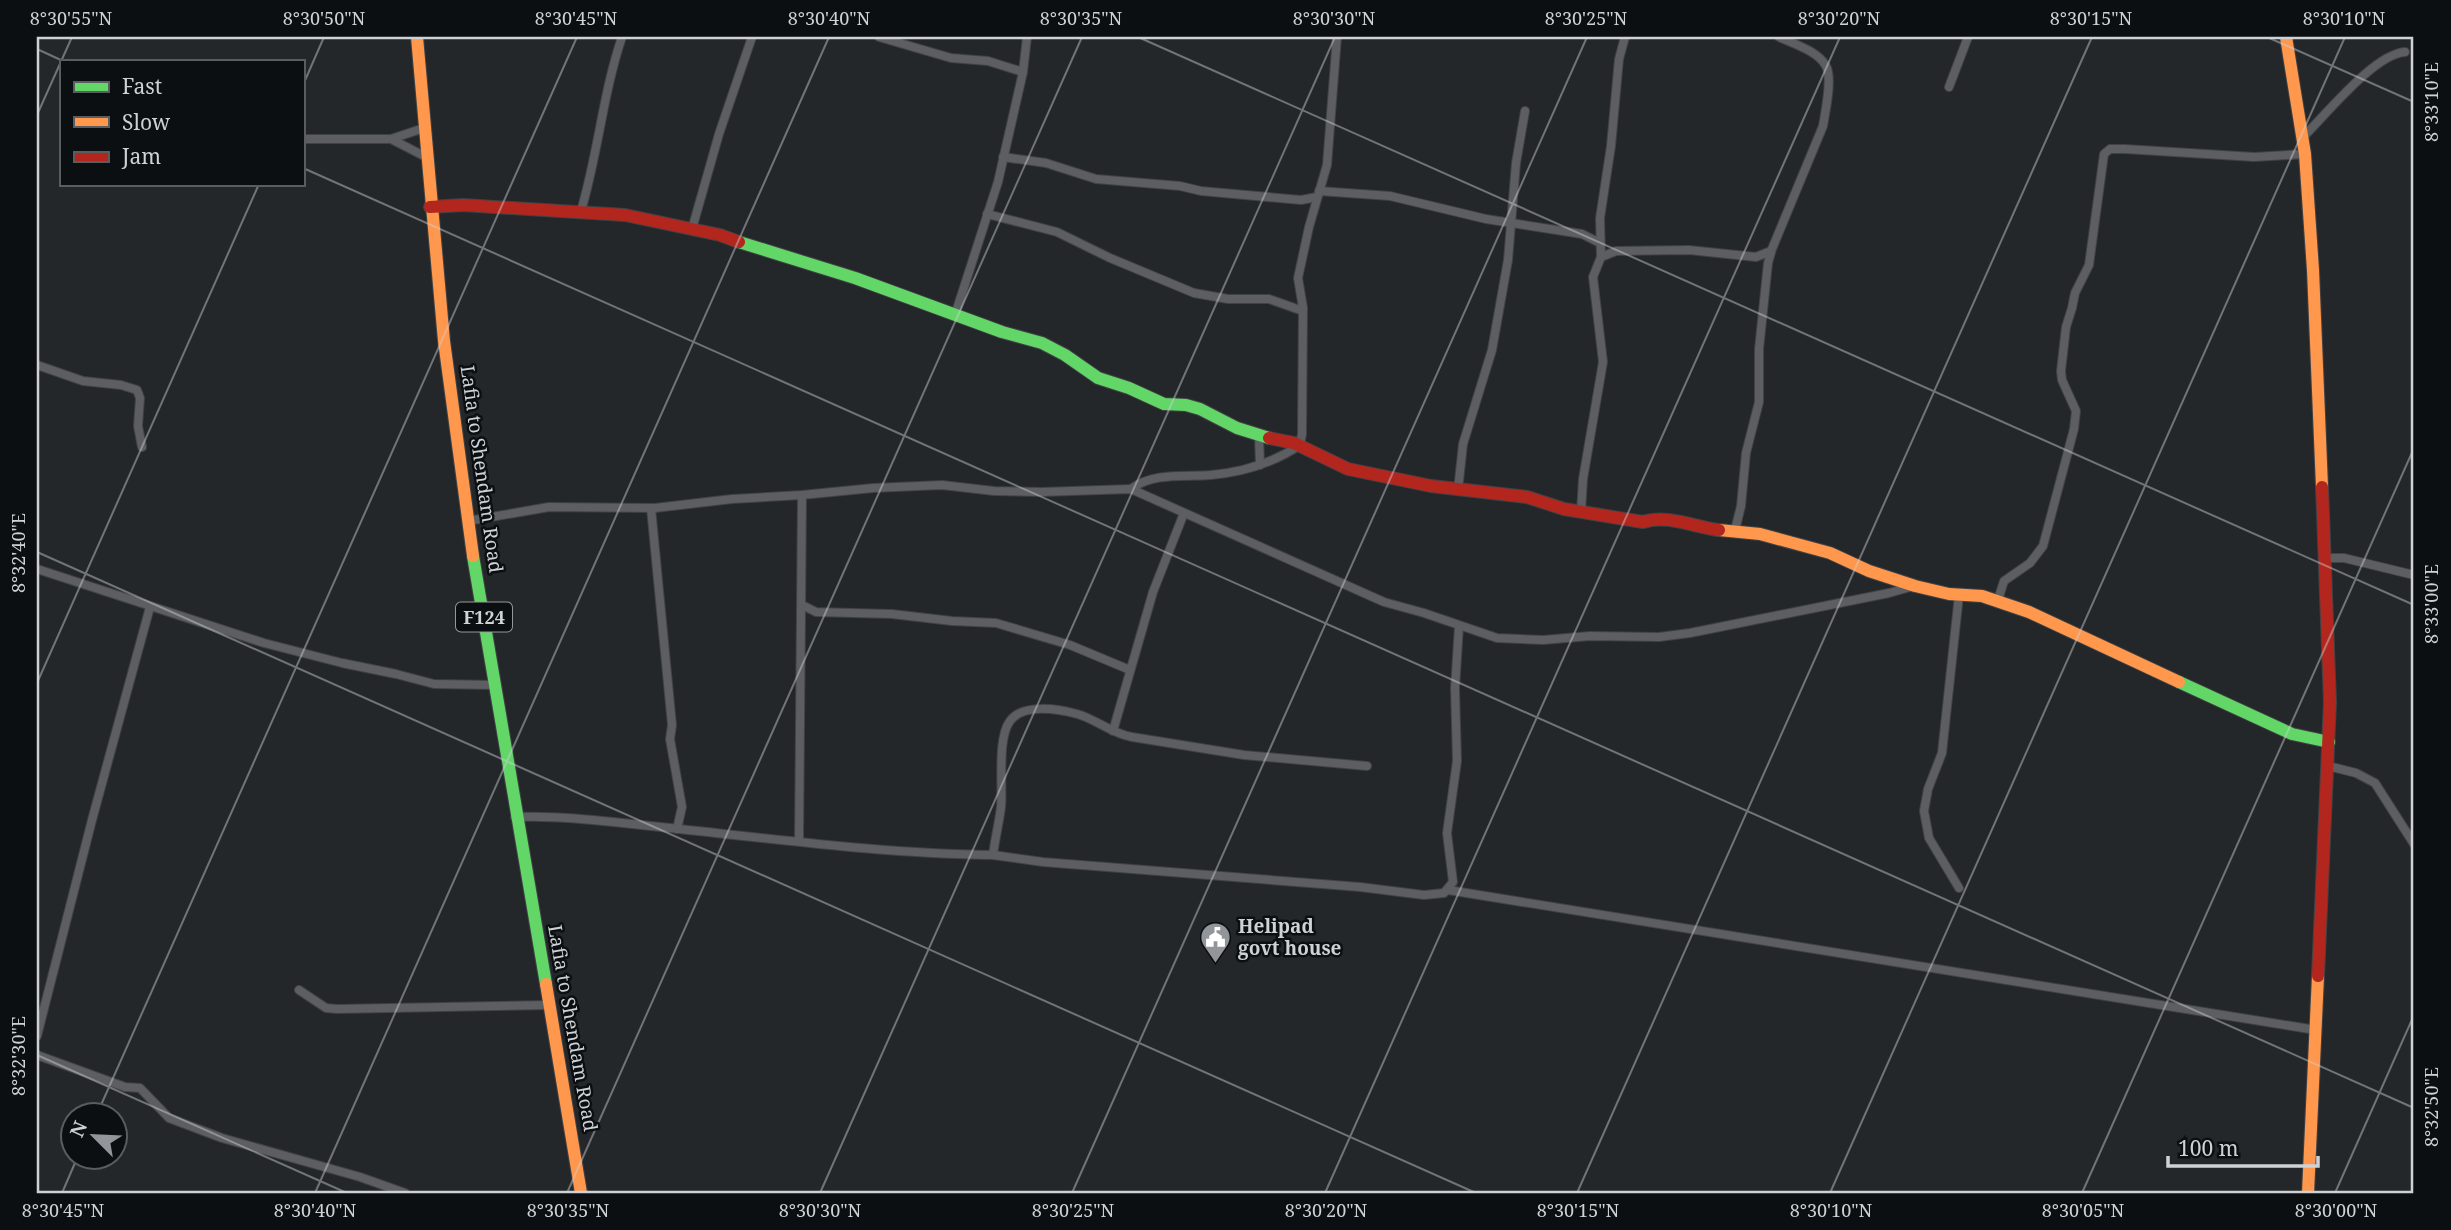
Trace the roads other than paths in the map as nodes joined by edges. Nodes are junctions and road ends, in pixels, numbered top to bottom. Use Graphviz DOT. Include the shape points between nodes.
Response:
graph roads {
  1 [pos="417,37"];
  2 [pos="622,37"];
  3 [pos="752,37"];
  4 [pos="879,37"];
  5 [pos="1027,37"];
  6 [pos="1337,37"];
  7 [pos="1625,37"];
  8 [pos="1779,37"];
  9 [pos="1968,37"];
  10 [pos="2286,37"];
  11 [pos="2405,52"];
  12 [pos="1023,72"];
  13 [pos="1949,87"];
  14 [pos="1525,111"];
  15 [pos="424,128"];
  16 [pos="2302,138"];
  17 [pos="304,139"];
  18 [pos="391,139"];
  19 [pos="2305,154"];
  20 [pos="426,156"];
  21 [pos="1003,158"];
  22 [pos="1318,194"];
  23 [pos="430,207"];
  24 [pos="581,211"];
  25 [pos="987,214"];
  26 [pos="1512,223"];
  27 [pos="692,229"];
  28 [pos="1600,229"];
  29 [pos="1582,234"];
  30 [pos="1600,244"];
  31 [pos="1616,251"];
  32 [pos="1771,251"];
  33 [pos="1601,257"];
  34 [pos="1756,257"];
  35 [pos="1768,268"];
  36 [pos="1303,311"];
  37 [pos="955,314"];
  38 [pos="37,365"];
  39 [pos="1259,435"];
  40 [pos="1300,445"];
  41 [pos="142,447"];
  42 [pos="1260,465"];
  43 [pos="1132,489"];
  44 [pos="1458,490"];
  45 [pos="802,495"];
  46 [pos="651,508"];
  47 [pos="1581,512"];
  48 [pos="1184,513"];
  49 [pos="468,521"];
  50 [pos="1735,530"];
  51 [pos="2323,558"];
  52 [pos="37,569"];
  53 [pos="2414,575"];
  54 [pos="1915,586"];
  55 [pos="1959,595"];
  56 [pos="1998,600"];
  57 [pos="802,605"];
  58 [pos="150,607"];
  59 [pos="816,612"];
  60 [pos="801,623"];
  61 [pos="1459,626"];
  62 [pos="1130,670"];
  63 [pos="495,685"];
  64 [pos="1113,731"];
  65 [pos="2329,742"];
  66 [pos="1367,766"];
  67 [pos="2328,766"];
  68 [pos="515,817"];
  69 [pos="677,829"];
  70 [pos="799,841"];
  71 [pos="2414,844"];
  72 [pos="993,855"];
  73 [pos="1959,888"];
  74 [pos="1448,890"];
  75 [pos="299,990"];
  76 [pos="549,1004"];
  77 [pos="2316,1030"];
  78 [pos="37,1036"];
  79 [pos="37,1055"];
  80 [pos="405,1193"];
  81 [pos="581,1193"];
  82 [pos="2308,1193"];
  1 -- 15 [label="street, Lafia to Shendam Road / F124"];
  2 -- 24 [label="street"];
  3 -- 27 [label="street"];
  4 -- 12 [label="street" via="950,58 988,61"];
  5 -- 12 [label="street"];
  6 -- 22 [label="street" via="1327,165"];
  7 -- 28 [label="street"];
  8 -- 32 [label="street" via="1821,60 1828,78 1823,127"];
  9 -- 13 [label="street"];
  10 -- 16 [label="street"];
  11 -- 16 [label="street" via="2386,57 2368,71"];
  12 -- 21 [label="street"];
  14 -- 26 [label="street"];
  15 -- 18 [label="street"];
  15 -- 20 [label="street, Lafia to Shendam Road / F124"];
  16 -- 19 [label="street"];
  17 -- 18 [label="street"];
  18 -- 20 [label="street"];
  19 -- 51 [label="street"];
  19 -- 56 [label="street" via="2254,157 2113,149 2104,154 2089,265 2074,293 2061,371 2076,411 2074,429 2040,553 2004,581"];
  20 -- 23 [label="street, Lafia to Shendam Road / F124"];
  21 -- 22 [label="street" via="1046,163 1096,179 1301,200"];
  21 -- 25 [label="street"];
  22 -- 26 [label="street" via="1390,196"];
  22 -- 36 [label="street" via="1298,278"];
  23 -- 24 [label="street"];
  23 -- 49 [label="street, Lafia to Shendam Road / F124"];
  24 -- 27 [label="street"];
  25 -- 36 [label="street" via="1058,232 1194,292 1228,299 1269,299"];
  25 -- 37 [label="street"];
  26 -- 29 [label="street"];
  26 -- 44 [label="street" via="1492,349 1463,444"];
  27 -- 37 [label="street" via="720,234"];
  28 -- 29 [label="street"];
  28 -- 30 [label="street"];
  29 -- 30 [label="street"];
  30 -- 31 [label="street"];
  30 -- 33 [label="street"];
  31 -- 33 [label="street"];
  31 -- 34 [label="street" via="1689,250"];
  32 -- 34 [label="street"];
  32 -- 35 [label="street"];
  33 -- 47 [label="street" via="1593,283 1603,362"];
  34 -- 35 [label="street"];
  35 -- 50 [label="street" via="1759,349 1759,402"];
  36 -- 40 [label="street"];
  37 -- 39 [label="street" via="1042,343 1098,378 1164,404 1186,405"];
  38 -- 41 [label="street" via="83,381 135,388"];
  39 -- 40 [label="street"];
  39 -- 42 [label="street"];
  40 -- 42 [label="street"];
  40 -- 44 [label="street" via="1348,469"];
  42 -- 43 [label="street" via="1147,479"];
  43 -- 45 [label="street" via="994,491 942,485"];
  43 -- 48 [label="street"];
  44 -- 47 [label="street" via="1527,497"];
  45 -- 46 [label="street"];
  45 -- 57 [label="street"];
  46 -- 49 [label="street" via="549,507"];
  46 -- 69 [label="street" via="670,739 682,807"];
  47 -- 50 [label="street"];
  48 -- 61 [label="street" via="1384,603"];
  48 -- 62 [label="street" via="1153,592"];
  49 -- 63 [label="street, Lafia to Shendam Road / F124"];
  50 -- 54 [label="street" via="1830,553"];
  51 -- 53 [label="street" via="2344,558"];
  51 -- 65 [label="street"];
  52 -- 58 [label="street"];
  54 -- 55 [label="street"];
  54 -- 61 [label="street" via="1659,637 1497,638"];
  55 -- 56 [label="street"];
  55 -- 73 [label="street" via="1942,753 1924,802 1929,838"];
  56 -- 65 [label="street" via="2271,725"];
  57 -- 59 [label="street"];
  57 -- 60 [label="street"];
  58 -- 63 [label="street" via="264,643 434,684"];
  58 -- 78 [label="street"];
  59 -- 60 [label="street"];
  59 -- 62 [label="street" via="996,623 1070,645"];
  60 -- 70 [label="street"];
  61 -- 74 [label="street" via="1457,761 1447,833 1453,882"];
  62 -- 64 [label="street"];
  63 -- 68 [label="street, Lafia to Shendam Road / F124"];
  64 -- 66 [label="street" via="1244,755"];
  64 -- 72 [label="street" via="1079,714 1054,710 1022,712 1010,720 1004,735 1001,808"];
  65 -- 67 [label="street"];
  67 -- 71 [label="street" via="2375,783"];
  67 -- 77 [label="street"];
  68 -- 69 [label="street" via="580,817"];
  68 -- 76 [label="street, Lafia to Shendam Road / F124"];
  69 -- 70 [label="street"];
  70 -- 72 [label="street"];
  72 -- 74 [label="street" via="1424,895"];
  74 -- 77 [label="street"];
  75 -- 76 [label="street" via="326,1008 337,1009"];
  76 -- 81 [label="street, Lafia to Shendam Road / F124"];
  77 -- 82 [label="street"];
  79 -- 80 [label="street" via="125,1087 140,1088 169,1118 222,1139"];
}
